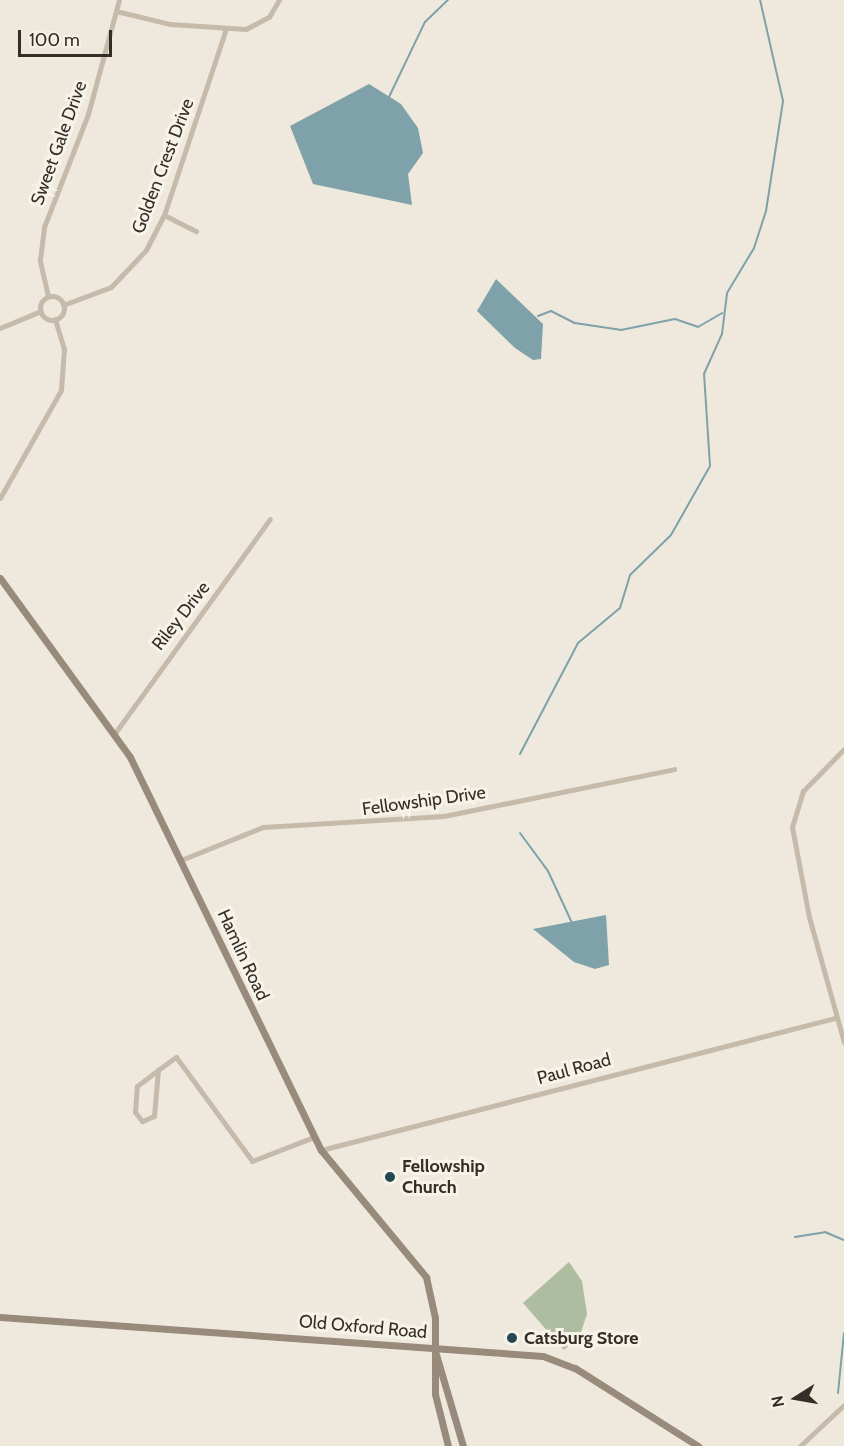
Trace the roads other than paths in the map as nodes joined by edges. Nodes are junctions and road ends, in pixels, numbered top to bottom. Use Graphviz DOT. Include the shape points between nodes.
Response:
graph roads {
  1 [pos="119,0"];
  2 [pos="279,0"];
  3 [pos="116,11"];
  4 [pos="226,29"];
  5 [pos="164,215"];
  6 [pos="196,231"];
  7 [pos="48,296"];
  8 [pos="63,305"];
  9 [pos="40,311"];
  10 [pos="55,319"];
  11 [pos="0,328"];
  12 [pos="0,498"];
  13 [pos="270,519"];
  14 [pos="0,578"];
  15 [pos="115,733"];
  16 [pos="844,749"];
  17 [pos="674,769"];
  18 [pos="181,860"];
  19 [pos="835,1018"];
  20 [pos="844,1042"];
  21 [pos="158,1070"];
  22 [pos="314,1137"];
  23 [pos="321,1150"];
  24 [pos="0,1317"];
  25 [pos="434,1349"];
  26 [pos="844,1405"];
  27 [pos="448,1446"];
  28 [pos="463,1446"];
  29 [pos="698,1446"];
  30 [pos="800,1446"];
  1 -- 3 [label="street, Sweet Gale Drive"];
  2 -- 4 [label="street" via="262,23"];
  3 -- 4 [label="street" via="170,24"];
  3 -- 7 [label="street, Sweet Gale Drive" via="88,114 44,227 40,260"];
  4 -- 5 [label="street, Golden Crest Drive"];
  5 -- 6 [label="street"];
  5 -- 8 [label="street, Golden Crest Drive" via="128,274 100,293"];
  7 -- 8 [label="street"];
  7 -- 9 [label="street"];
  8 -- 10 [label="street"];
  9 -- 10 [label="street"];
  9 -- 11 [label="street"];
  10 -- 12 [label="street" via="64,358 61,390"];
  13 -- 15 [label="street, Riley Drive"];
  14 -- 15 [label="street, Hamlin Road"];
  15 -- 18 [label="street, Hamlin Road"];
  16 -- 19 [label="street" via="803,791 792,827"];
  17 -- 18 [label="street, Fellowship Drive" via="444,816 263,827"];
  18 -- 22 [label="street, Hamlin Road"];
  19 -- 20 [label="street"];
  19 -- 23 [label="street, Paul Road"];
  21 -- 21 [label="street" via="137,1086 135,1112 142,1121 154,1116"];
  21 -- 22 [label="street" via="176,1057 252,1161"];
  22 -- 23 [label="street, Hamlin Road"];
  23 -- 25 [label="street, Hamlin Road" via="426,1277 433,1300"];
  24 -- 25 [label="street, Old Oxford Road"];
  25 -- 27 [label="street, Hamlin Road" via="435,1394"];
  25 -- 28 [label="street"];
  25 -- 29 [label="street, Old Oxford Road" via="557,1360"];
  26 -- 30 [label="street"];
}
